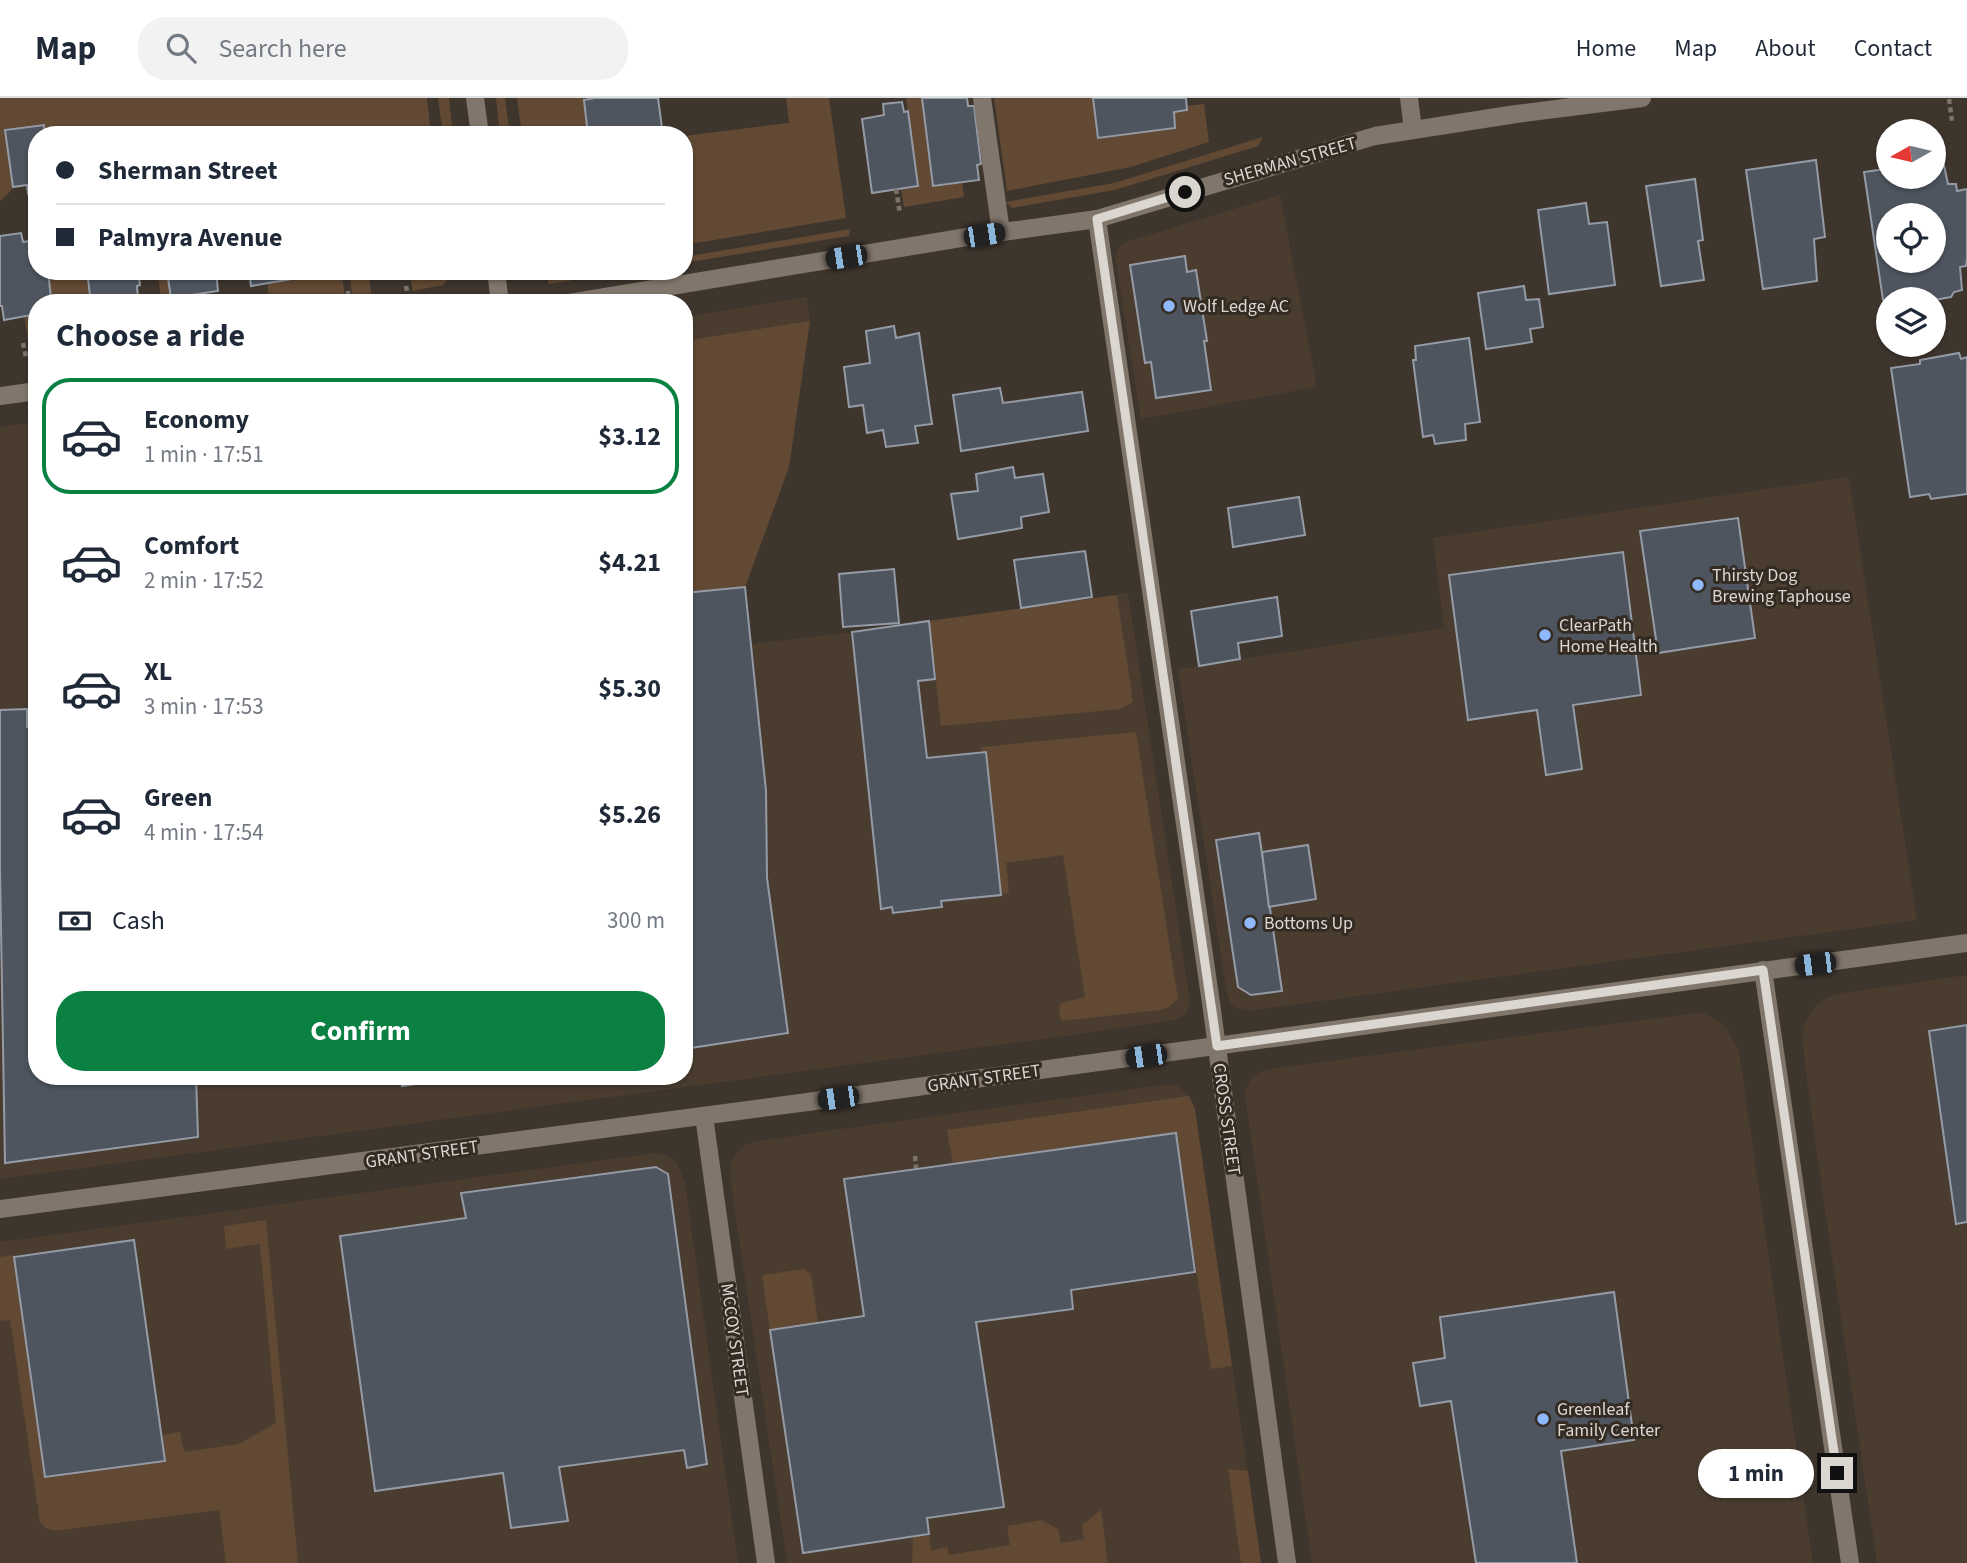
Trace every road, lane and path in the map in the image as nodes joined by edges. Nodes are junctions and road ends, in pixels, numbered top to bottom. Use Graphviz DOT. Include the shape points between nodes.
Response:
graph roads {
  1 [pos="475,98"];
  2 [pos="982,98"];
  3 [pos="1409,98"];
  4 [pos="1642,98"];
  5 [pos="1949,99"];
  6 [pos="1952,121"];
  7 [pos="479,126"];
  8 [pos="1413,130"];
  9 [pos="896,190"];
  10 [pos="900,214"];
  11 [pos="1097,219"];
  12 [pos="1001,232"];
  13 [pos="406,286"];
  14 [pos="348,291"];
  15 [pos="348,294"];
  16 [pos="407,294"];
  17 [pos="624,294"];
  18 [pos="23,343"];
  19 [pos="26,357"];
  20 [pos="28,392"];
  21 [pos="0,396"];
  22 [pos="1967,943"];
  23 [pos="1763,970"];
  24 [pos="1217,1046"];
  25 [pos="704,1116"];
  26 [pos="915,1156"];
  27 [pos="916,1168"];
  28 [pos="0,1209"];
  29 [pos="766,1563"];
  30 [pos="1287,1563"];
  31 [pos="1850,1563"];
  1 -- 7 [label="street"];
  2 -- 12 [label="street"];
  3 -- 8 [label="street"];
  4 -- 8 [label="street, SHERMAN STREET"];
  5 -- 6 [label="path"];
  8 -- 11 [label="street, SHERMAN STREET" via="1375,136"];
  9 -- 10 [label="path"];
  11 -- 12 [label="street, SHERMAN STREET"];
  11 -- 24 [label="street, CROSS STREET"];
  12 -- 17 [label="street, SHERMAN STREET"];
  13 -- 16 [label="path"];
  14 -- 15 [label="path"];
  18 -- 19 [label="path"];
  20 -- 21 [label="street"];
  22 -- 23 [label="street, GRANT STREET"];
  23 -- 24 [label="street, GRANT STREET"];
  23 -- 31 [label="street"];
  24 -- 25 [label="street, GRANT STREET"];
  24 -- 30 [label="street, CROSS STREET"];
  25 -- 28 [label="street, GRANT STREET"];
  25 -- 29 [label="street, MCCOY STREET"];
  26 -- 27 [label="path"];
}
